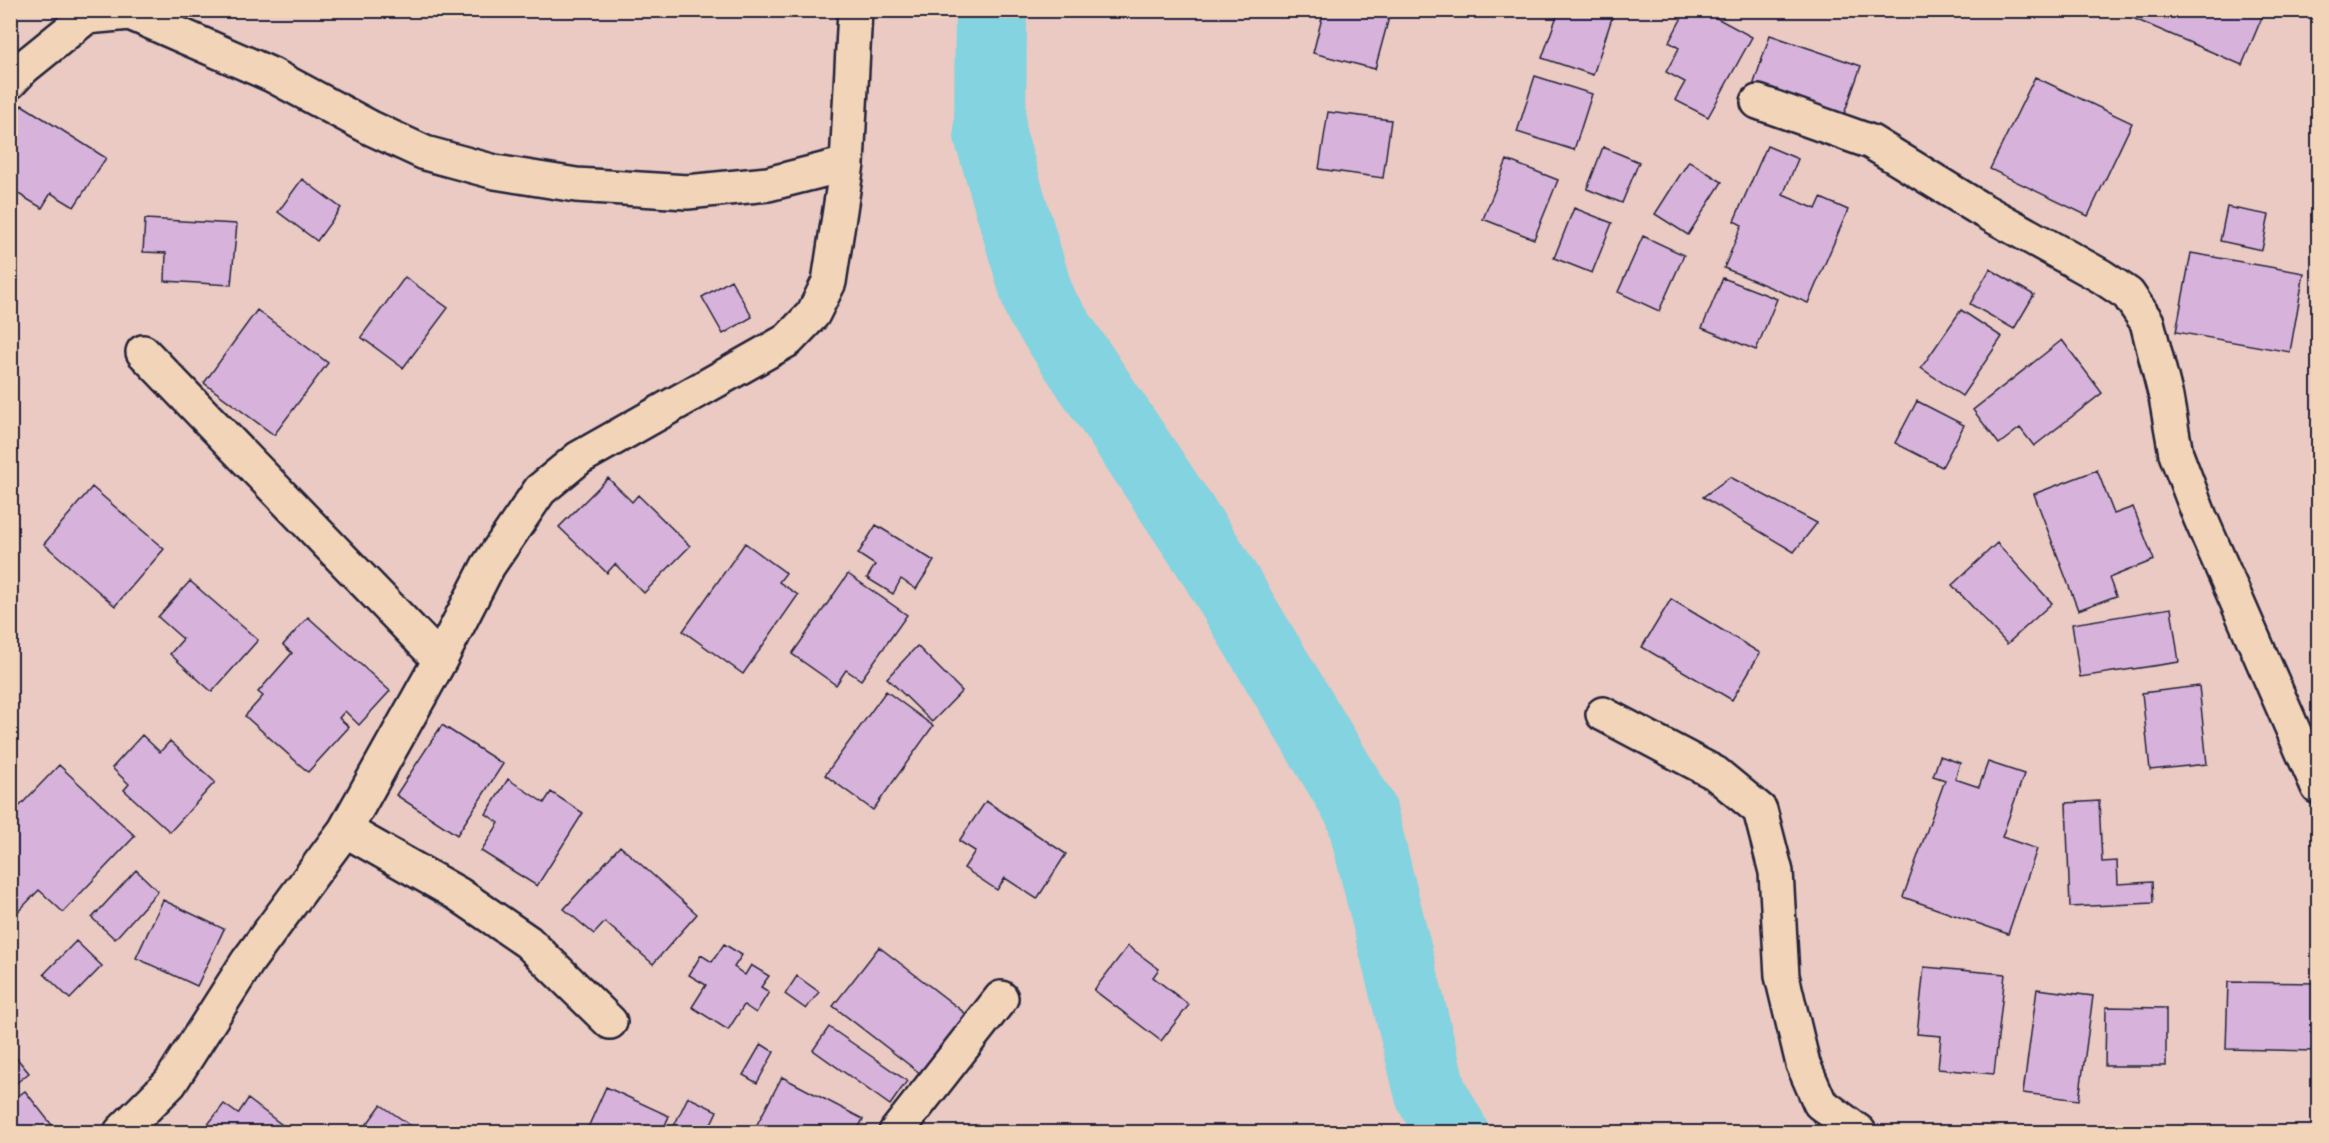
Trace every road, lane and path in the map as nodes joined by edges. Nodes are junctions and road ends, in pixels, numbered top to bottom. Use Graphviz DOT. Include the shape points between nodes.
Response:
graph roads {
  1 [pos="855,10"];
  2 [pos="10,82"];
  3 [pos="1758,102"];
  4 [pos="848,164"];
  5 [pos="143,352"];
  6 [pos="440,660"];
  7 [pos="1603,714"];
  8 [pos="2319,787"];
  9 [pos="345,830"];
  10 [pos="1001,998"];
  11 [pos="609,1022"];
  12 [pos="121,1132"];
  13 [pos="896,1132"];
  14 [pos="1858,1132"];
  1 -- 4 [label="street"];
  2 -- 4 [label="street" via="86,16 130,13 272,75 425,153 495,172 576,186 687,192 768,184"];
  3 -- 8 [label="street" via="1871,142 2128,294 2147,322 2176,453 2199,517"];
  4 -- 6 [label="street" via="829,282 813,314 788,340 579,458 540,490 488,566"];
  5 -- 6 [label="street"];
  6 -- 9 [label="street"];
  7 -- 14 [label="street" via="1715,773 1760,810 1776,872 1782,976 1803,1064 1820,1103"];
  9 -- 11 [label="street" via="458,894 528,942"];
  9 -- 12 [label="street" via="248,961 170,1083"];
  10 -- 13 [label="street"];
}
